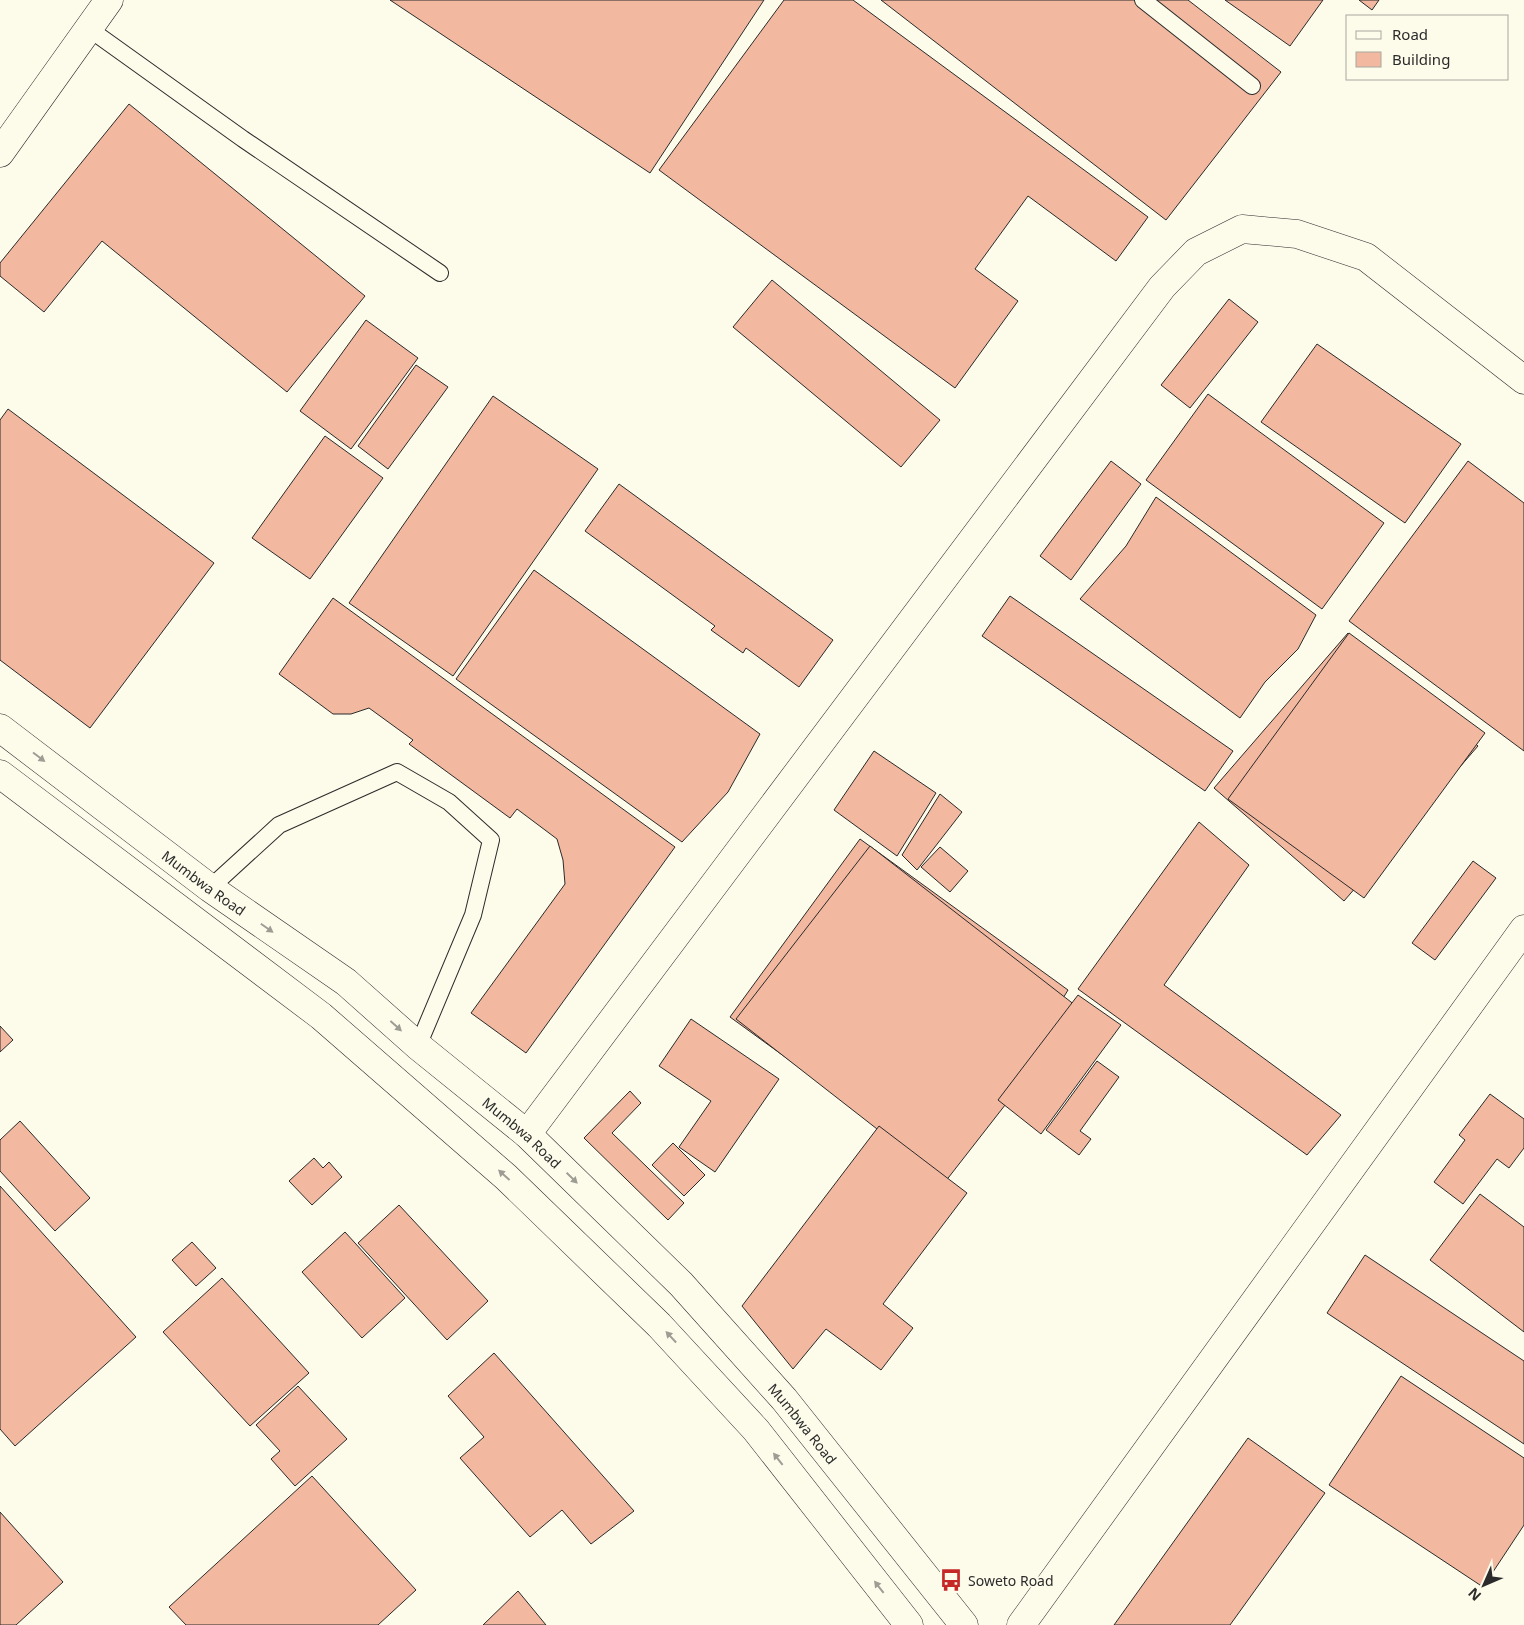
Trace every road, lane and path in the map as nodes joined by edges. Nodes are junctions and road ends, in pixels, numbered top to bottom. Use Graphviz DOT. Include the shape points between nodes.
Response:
graph roads {
  1 [pos="109,0"];
  2 [pos="1143,0"];
  3 [pos="88,28"];
  4 [pos="1252,86"];
  5 [pos="0,153"];
  6 [pos="440,273"];
  7 [pos="1524,380"];
  8 [pos="0,728"];
  9 [pos="0,774"];
  10 [pos="210,888"];
  11 [pos="1524,929"];
  12 [pos="346,982"];
  13 [pos="321,1016"];
  14 [pos="418,1046"];
  15 [pos="527,1134"];
  16 [pos="909,1625"];
  17 [pos="964,1625"];
  18 [pos="1021,1625"];
  1 -- 3 [label="main road"];
  2 -- 4 [label="lane"];
  3 -- 5 [label="main road"];
  3 -- 6 [label="lane"];
  7 -- 15 [label="main road" via="1366,257 1297,234 1242,230 1196,252 1162,287"];
  8 -- 10 [label="main road, Mumbwa Road, one-way"];
  9 -- 13 [label="main road"];
  10 -- 12 [label="main road, Mumbwa Road, one-way"];
  10 -- 14 [label="lane" via="279,825 397,772 449,802 491,840 473,915"];
  11 -- 18 [label="main road"];
  12 -- 13 [label="main road"];
  12 -- 14 [label="main road, Mumbwa Road, one-way"];
  16 -- 13 [label="main road, one-way" via="756,1430 659,1325 506,1177"];
  14 -- 15 [label="main road, Mumbwa Road"];
  15 -- 17 [label="main road, Mumbwa Road, one-way" via="681,1284 784,1399"];
}
